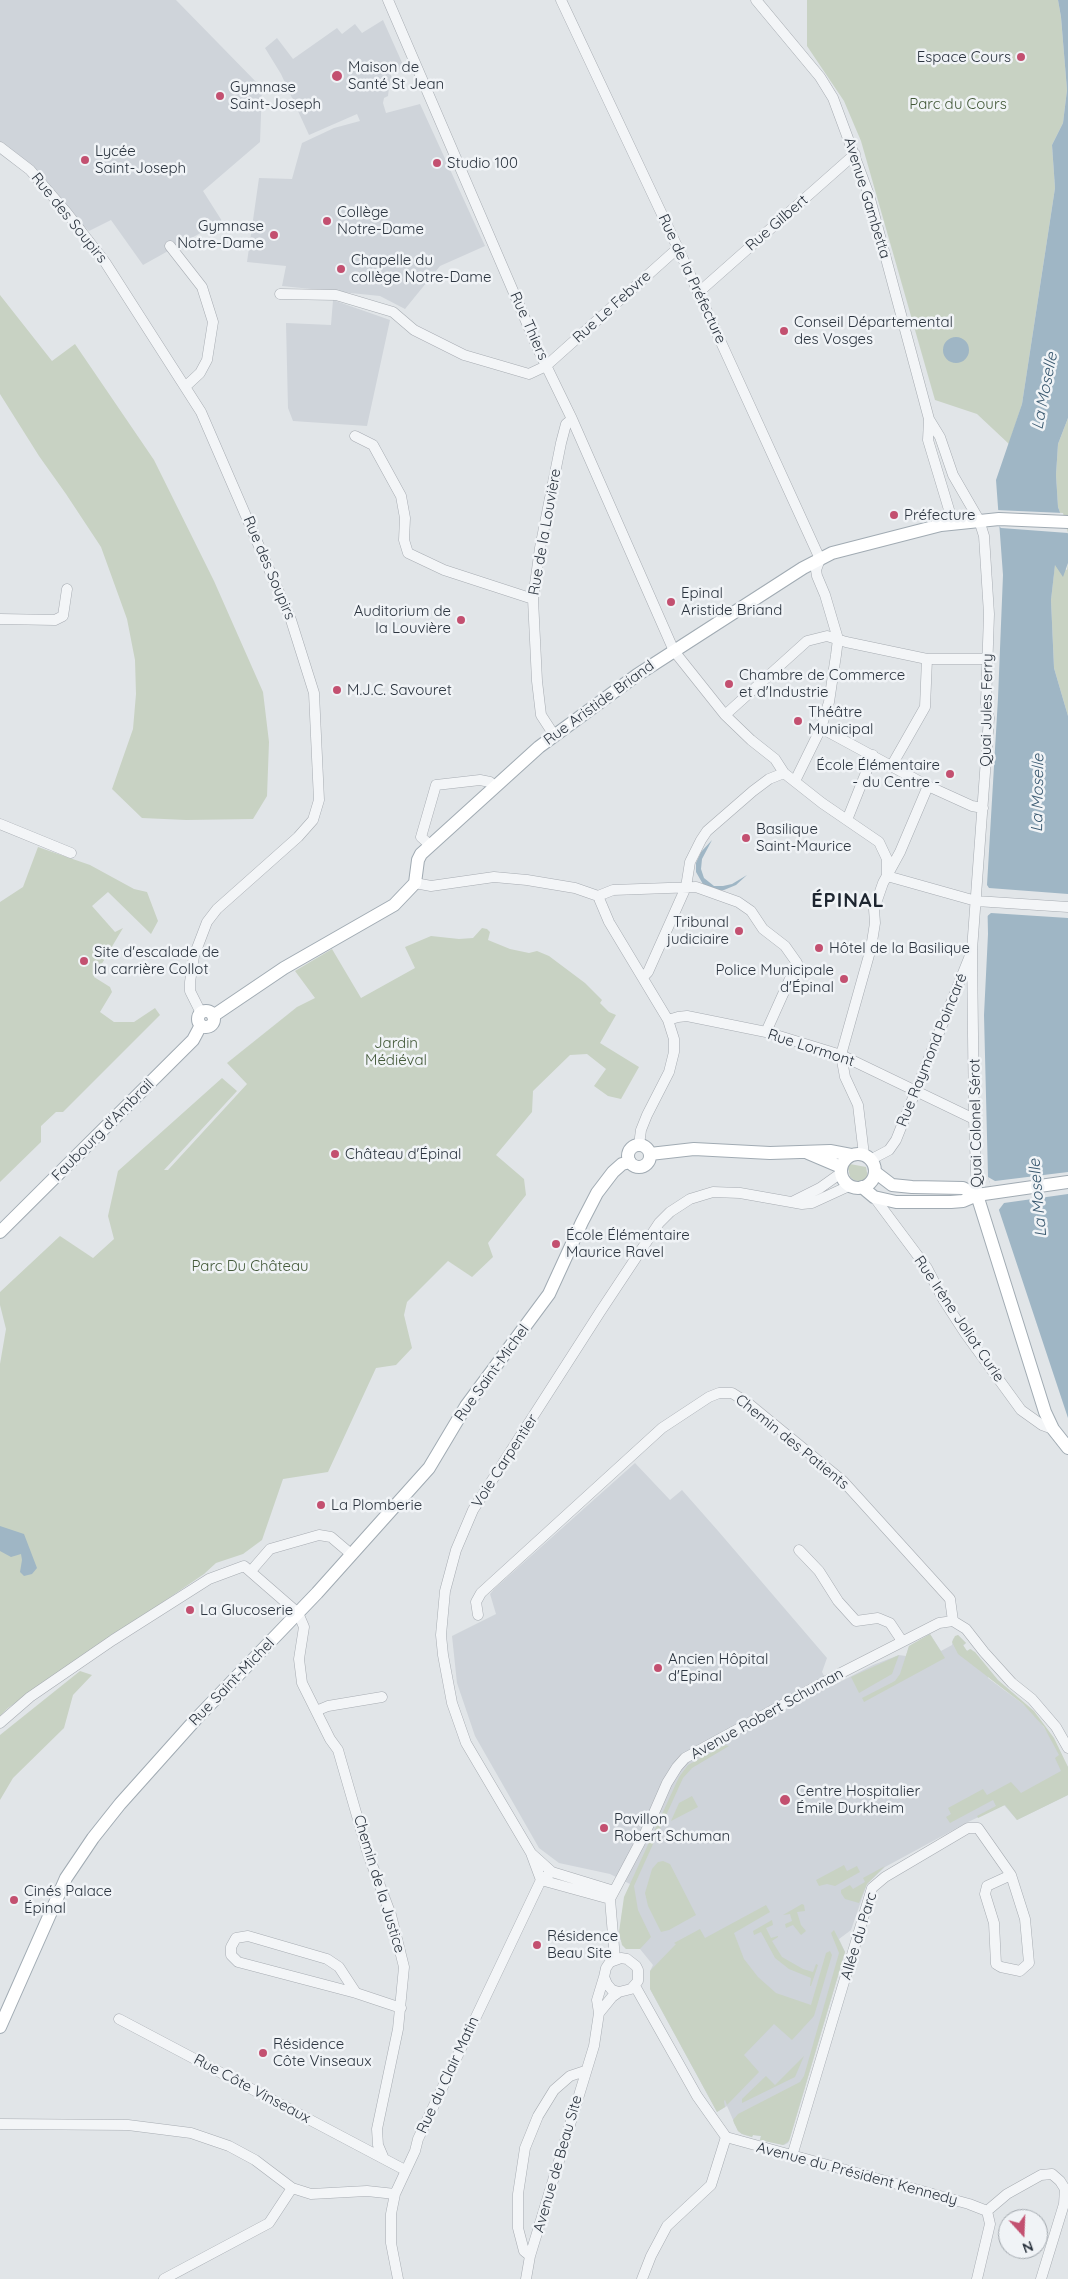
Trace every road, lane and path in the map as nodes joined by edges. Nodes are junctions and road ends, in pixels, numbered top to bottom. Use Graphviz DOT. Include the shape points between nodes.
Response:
graph roads {
  1 [pos="561,0"];
  2 [pos="756,0"];
  3 [pos="388,1"];
  4 [pos="0,147"];
  5 [pos="855,154"];
  6 [pos="170,246"];
  7 [pos="678,248"];
  8 [pos="698,292"];
  9 [pos="280,294"];
  10 [pos="546,366"];
  11 [pos="185,386"];
  12 [pos="930,419"];
  13 [pos="572,420"];
  14 [pos="355,436"];
  15 [pos="979,520"];
  16 [pos="1068,522"];
  17 [pos="947,524"];
  18 [pos="820,559"];
  19 [pos="67,589"];
  20 [pos="533,599"];
  21 [pos="0,619"];
  22 [pos="838,639"];
  23 [pos="674,651"];
  24 [pos="926,658"];
  25 [pos="988,659"];
  26 [pos="725,715"];
  27 [pos="821,728"];
  28 [pos="554,735"];
  29 [pos="874,755"];
  30 [pos="892,765"];
  31 [pos="784,773"];
  32 [pos="795,781"];
  33 [pos="928,786"];
  34 [pos="495,787"];
  35 [pos="983,808"];
  36 [pos="847,820"];
  37 [pos="0,824"];
  38 [pos="430,846"];
  39 [pos="71,853"];
  40 [pos="888,876"];
  41 [pos="415,883"];
  42 [pos="686,887"];
  43 [pos="598,896"];
  44 [pos="976,901"];
  45 [pos="1068,907"];
  46 [pos="972,950"];
  47 [pos="642,977"];
  48 [pos="205,1018"];
  49 [pos="668,1020"];
  50 [pos="766,1032"];
  51 [pos="841,1055"];
  52 [pos="915,1091"];
  53 [pos="974,1119"];
  54 [pos="639,1145"];
  55 [pos="808,1153"];
  56 [pos="650,1154"];
  57 [pos="865,1158"];
  58 [pos="630,1162"];
  59 [pos="841,1170"];
  60 [pos="1068,1182"];
  61 [pos="849,1186"];
  62 [pos="862,1187"];
  63 [pos="977,1195"];
  64 [pos="874,1197"];
  65 [pos="792,1202"];
  66 [pos="0,1232"];
  67 [pos="1053,1429"];
  68 [pos="1068,1448"];
  69 [pos="799,1550"];
  70 [pos="351,1554"];
  71 [pos="251,1571"];
  72 [pos="298,1613"];
  73 [pos="478,1615"];
  74 [pos="953,1621"];
  75 [pos="902,1641"];
  76 [pos="382,1696"];
  77 [pos="316,1711"];
  78 [pos="0,1723"];
  79 [pos="1068,1748"];
  80 [pos="531,1853"];
  81 [pos="552,1872"];
  82 [pos="1011,1875"];
  83 [pos="541,1880"];
  84 [pos="612,1895"];
  85 [pos="616,1959"];
  86 [pos="604,1977"];
  87 [pos="635,1986"];
  88 [pos="619,1992"];
  89 [pos="356,1993"];
  90 [pos="401,2008"];
  91 [pos="599,2013"];
  92 [pos="119,2019"];
  93 [pos="0,2027"];
  94 [pos="585,2071"];
  95 [pos="0,2124"];
  96 [pos="726,2138"];
  97 [pos="792,2156"];
  98 [pos="384,2159"];
  99 [pos="405,2170"];
  100 [pos="292,2188"];
  101 [pos="395,2194"];
  102 [pos="987,2211"];
  103 [pos="530,2256"];
  104 [pos="164,2279"];
  105 [pos="398,2279"];
  106 [pos="526,2279"];
  107 [pos="642,2279"];
  108 [pos="977,2279"];
  109 [pos="1041,2279"];
  1 -- 7 [label="street, Rue de la Préfecture"];
  2 -- 5 [label="street, Avenue Gambetta" via="820,77 833,98"];
  3 -- 10 [label="street, Rue Thiers"];
  4 -- 11 [label="street, Rue des Soupirs" via="30,170 67,213 115,277"];
  5 -- 8 [label="street, Rue Gilbert"];
  5 -- 12 [label="street, Avenue Gambetta" via="870,195"];
  6 -- 11 [label="street" via="202,287 213,322 207,360 200,373"];
  7 -- 8 [label="street, Rue de la Préfecture"];
  7 -- 10 [label="street, Rue Le Febvre"];
  8 -- 18 [label="street, Rue de la Préfecture"];
  9 -- 10 [label="street" via="336,295 393,312 414,330 464,355 529,374"];
  10 -- 13 [label="street, Rue Thiers"];
  11 -- 48 [label="street, Rue des Soupirs" via="201,412 292,623 314,693 320,800 313,820 298,837 217,909 207,922 194,956 190,982 190,991"];
  12 -- 15 [label="street, Avenue Gambetta" via="940,436 953,475"];
  12 -- 17 [label="street, Avenue Gambetta" via="928,440"];
  13 -- 20 [label="street, Rue de la Louvière" via="566,424 540,548"];
  13 -- 23 [label="street, Rue Thiers"];
  14 -- 20 [label="street" via="373,445 401,496 408,553 444,570"];
  15 -- 16 [label="main road, Rue Aristide Briand"];
  15 -- 17 [label="main road, Rue Aristide Briand"];
  15 -- 25 [label="street, Quai Jules Ferry" via="986,555"];
  17 -- 18 [label="main road, Rue Aristide Briand" via="832,553"];
  18 -- 22 [label="street" via="817,576"];
  18 -- 23 [label="main road, Rue Aristide Briand"];
  19 -- 21 [label="street" via="63,616 55,620"];
  20 -- 28 [label="street, Rue de la Louvière" via="541,715"];
  22 -- 24 [label="street"];
  22 -- 26 [label="street" via="827,636 807,640"];
  22 -- 27 [label="street" via="829,702"];
  23 -- 26 [label="street, Rue Thiers"];
  23 -- 28 [label="main road, Rue Aristide Briand"];
  24 -- 25 [label="street"];
  24 -- 30 [label="street" via="925,707"];
  25 -- 35 [label="street, Quai Jules Ferry" via="986,703 989,718"];
  26 -- 31 [label="street, Rue Thiers" via="775,759"];
  27 -- 29 [label="street"];
  27 -- 32 [label="street"];
  28 -- 34 [label="main road, Rue Aristide Briand"];
  29 -- 30 [label="street"];
  29 -- 36 [label="street"];
  30 -- 33 [label="street"];
  31 -- 32 [label="street, Rue Thiers"];
  31 -- 42 [label="street" via="753,791 707,831 690,862"];
  32 -- 36 [label="street, Rue Thiers"];
  33 -- 35 [label="street"];
  33 -- 40 [label="street"];
  34 -- 38 [label="main road, Rue Aristide Briand"];
  34 -- 38 [label="street" via="480,780 436,785 421,837"];
  35 -- 44 [label="street, Quai Jules Ferry"];
  36 -- 40 [label="street, Rue Thiers" via="882,846"];
  37 -- 39 [label="street"];
  38 -- 41 [label="main road, Rue Aristide Briand" via="418,860"];
  40 -- 44 [label="street"];
  40 -- 51 [label="street" via="874,909 871,948"];
  41 -- 43 [label="street" via="431,886 494,877 575,888"];
  41 -- 48 [label="main road, Faubourg d'Ambrail" via="394,905"];
  42 -- 43 [label="street" via="613,890"];
  42 -- 47 [label="street" via="648,972"];
  42 -- 50 [label="street" via="696,887 738,902 751,911 770,937 785,946 797,963"];
  43 -- 47 [label="street"];
  44 -- 45 [label="street"];
  44 -- 46 [label="street, Quai Colonel Sérot"];
  46 -- 52 [label="street, Rue Raymond Poincaré"];
  46 -- 53 [label="street, Quai Colonel Sérot"];
  47 -- 49 [label="street"];
  48 -- 66 [label="main road, Faubourg d'Ambrail" via="193,1040"];
  49 -- 50 [label="street, Rue Lormont" via="687,1016"];
  49 -- 54 [label="street" via="674,1052 667,1077 647,1115"];
  50 -- 51 [label="street, Rue Lormont"];
  51 -- 52 [label="street, Rue Lormont"];
  51 -- 57 [label="street" via="848,1084 858,1105"];
  52 -- 53 [label="street, Rue Lormont"];
  52 -- 57 [label="street, Rue Raymond Poincaré" via="890,1150"];
  53 -- 63 [label="street, Quai Colonel Sérot"];
  54 -- 56 [label="main road" via="648,1149"];
  54 -- 58 [label="main road" via="629,1151"];
  55 -- 56 [label="main road" via="694,1149"];
  55 -- 57 [label="main road" via="830,1151"];
  55 -- 59 [label="main road"];
  56 -- 58 [label="main road" via="644,1166 636,1167"];
  57 -- 59 [label="main road" via="844,1160"];
  57 -- 62 [label="main road" via="871,1182"];
  57 -- 63 [label="main road" via="892,1185 963,1188"];
  58 -- 70 [label="main road, Rue Saint-Michel" via="613,1172 598,1193 548,1294 466,1406 429,1468"];
  59 -- 61 [label="main road"];
  59 -- 65 [label="street" via="820,1188"];
  60 -- 63 [label="main road"];
  61 -- 62 [label="main road"];
  61 -- 65 [label="street, Voie Carpentier" via="812,1203"];
  62 -- 64 [label="main road"];
  63 -- 64 [label="main road" via="963,1201 896,1202"];
  63 -- 67 [label="main road, Quai Colonel Sérot" via="1026,1354"];
  64 -- 67 [label="street, Rue Irène Joliot Curie" via="927,1268 965,1333 1021,1410 1042,1426"];
  65 -- 80 [label="street, Voie Carpentier" via="726,1191 702,1194 677,1206 659,1223 470,1518 456,1550 445,1591 442,1635 452,1703 466,1743"];
  67 -- 68 [label="main road, Quai Colonel Sérot"];
  69 -- 75 [label="street" via="856,1621 878,1618 890,1623"];
  70 -- 71 [label="street" via="331,1537 319,1535 270,1549"];
  70 -- 72 [label="main road, Rue Saint-Michel"];
  71 -- 72 [label="street"];
  71 -- 78 [label="street" via="244,1566 209,1579 30,1697"];
  72 -- 77 [label="street, Chemin de la Justice" via="304,1627 298,1659 302,1683"];
  72 -- 93 [label="main road, Rue Saint-Michel" via="126,1797 94,1838 66,1878"];
  73 -- 74 [label="street, Chemin des Patients" via="476,1602 481,1593 662,1428 709,1397 732,1393 748,1402 843,1481 950,1599"];
  74 -- 75 [label="street, Avenue Robert Schuman" via="939,1623"];
  74 -- 79 [label="street" via="966,1628 1012,1683 1032,1699 1056,1727"];
  75 -- 84 [label="street, Avenue Robert Schuman" via="685,1758 667,1782 646,1831"];
  76 -- 77 [label="street"];
  77 -- 90 [label="street, Chemin de la Justice" via="338,1750 368,1854 391,1915 404,1967"];
  80 -- 81 [label="street, Voie Carpentier"];
  80 -- 83 [label="street, Voie Carpentier"];
  81 -- 83 [label="street"];
  81 -- 84 [label="street, Voie Carpentier"];
  82 -- 82 [label="street, Allée du Parc" via="987,1886 985,1894 994,1923 996,1964 1020,1971 1030,1963 1026,1918"];
  82 -- 97 [label="street, Allée du Parc" via="978,1828 973,1827 885,1877 872,1888"];
  83 -- 84 [label="street"];
  83 -- 99 [label="street, Rue du Clair Matin"];
  84 -- 85 [label="street"];
  85 -- 86 [label="street" via="606,1968"];
  85 -- 87 [label="street" via="627,1959 636,1966"];
  86 -- 88 [label="street" via="612,1990"];
  86 -- 91 [label="street, Avenue de Beau Site" via="597,2000"];
  87 -- 88 [label="street"];
  87 -- 96 [label="street" via="697,2096"];
  88 -- 91 [label="street"];
  89 -- 89 [label="street" via="238,1962 231,1955 231,1947 236,1938 248,1936 327,1959 339,1966"];
  89 -- 90 [label="street"];
  90 -- 98 [label="street, Chemin de la Justice" via="377,2129 378,2145"];
  91 -- 94 [label="street, Avenue de Beau Site" via="594,2046"];
  92 -- 98 [label="street, Rue Côte Vinseaux"];
  94 -- 103 [label="street, Avenue de Beau Site"];
  94 -- 103 [label="street, Avenue de Beau Site" via="570,2076 554,2090 538,2116 525,2148 519,2186 518,2228 524,2251"];
  95 -- 100 [label="street" via="128,2125 191,2133 229,2146 255,2160"];
  96 -- 97 [label="street, Avenue du Président Kennedy"];
  96 -- 107 [label="street" via="711,2185 667,2226"];
  97 -- 102 [label="street, Avenue du Président Kennedy"];
  98 -- 99 [label="street"];
  99 -- 101 [label="street, Rue du Clair Matin"];
  100 -- 101 [label="street" via="311,2194 367,2191"];
  100 -- 104 [label="street" via="269,2223"];
  101 -- 105 [label="street, Rue du Clair Matin" via="391,2243"];
  102 -- 108 [label="street" via="990,2224 988,2243"];
  102 -- 109 [label="street" via="1007,2194 1041,2175 1052,2174 1060,2181 1064,2199"];
  103 -- 106 [label="street, Avenue de Beau Site"];
}
